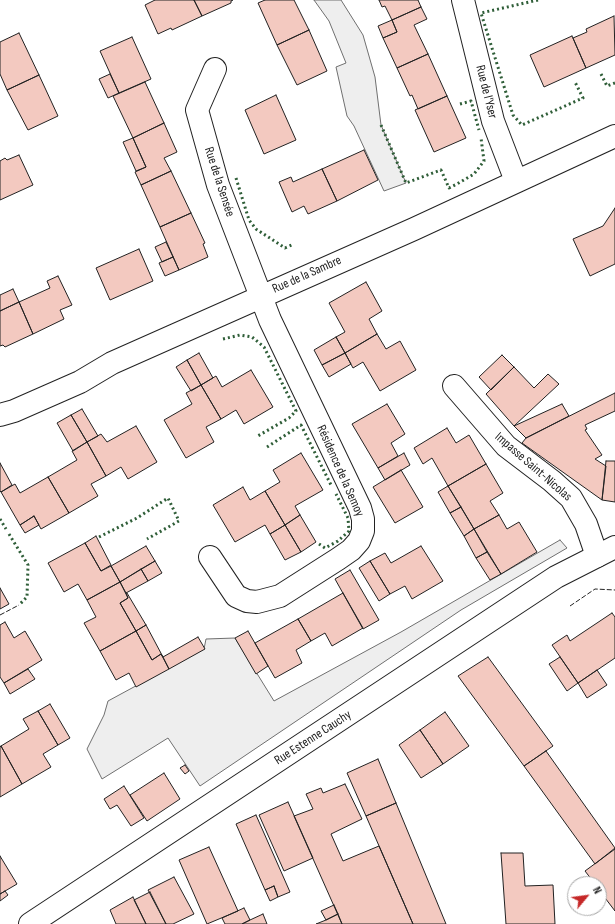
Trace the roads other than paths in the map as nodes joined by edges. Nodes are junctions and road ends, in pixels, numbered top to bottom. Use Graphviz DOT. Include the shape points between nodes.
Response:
graph roads {
  1 [pos="463,0"];
  2 [pos="215,69"];
  3 [pos="615,136"];
  4 [pos="516,181"];
  5 [pos="260,296"];
  6 [pos="454,386"];
  7 [pos="0,415"];
  8 [pos="609,552"];
  9 [pos="210,557"];
  10 [pos="30,924"];
  1 -- 4 [label="street, Rue de l'Yser" via="493,121"];
  2 -- 5 [label="street, Rue de la Sensée" via="197,110 218,185"];
  3 -- 4 [label="street, Rue de la Sambre"];
  4 -- 5 [label="street, Rue de la Sambre"];
  5 -- 7 [label="street, Rue de la Sambre" via="112,363 80,382"];
  5 -- 9 [label="street, Résidence de la Semoy" via="360,508 363,531 359,541 338,560 280,596 257,602 236,596"];
  6 -- 8 [label="street, Impasse Saint-Nicolas" via="506,446 571,498 586,524"];
  8 -- 10 [label="street, Rue Estenne Cauchy" via="549,581"];
}
